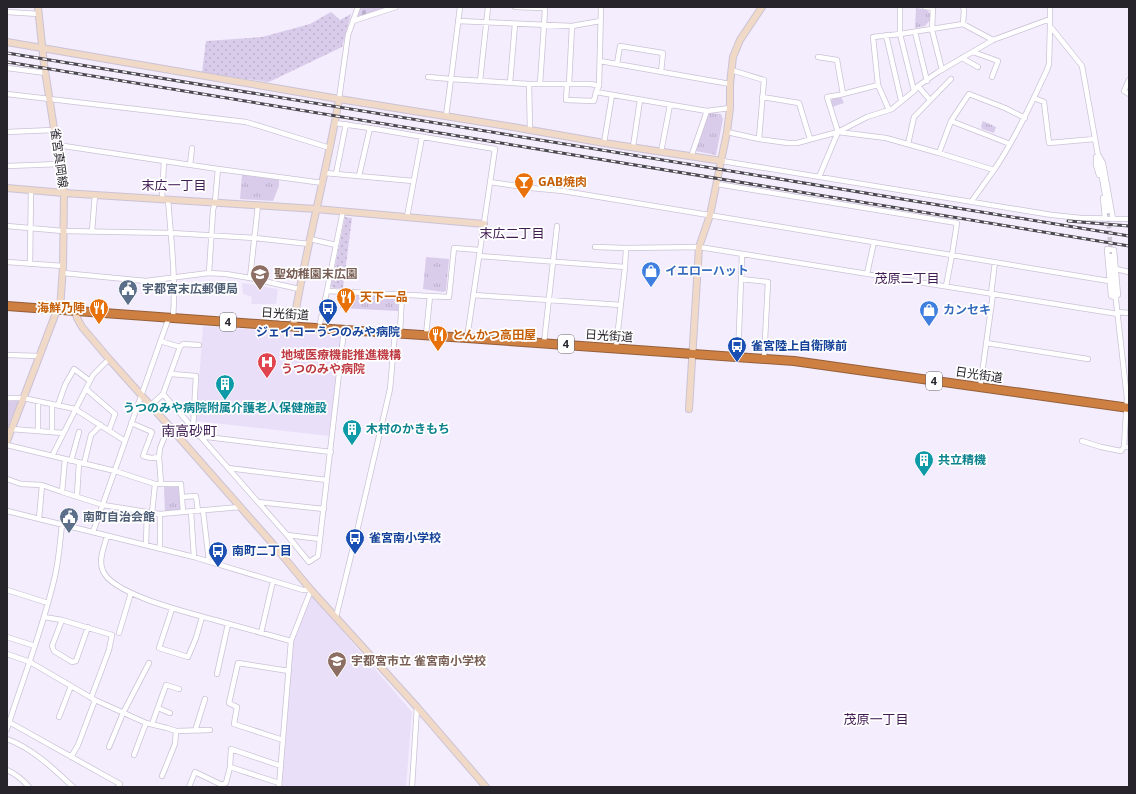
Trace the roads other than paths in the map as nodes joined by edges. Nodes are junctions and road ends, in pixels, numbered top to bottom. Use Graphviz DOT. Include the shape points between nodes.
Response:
graph roads {
  1 [pos="358,7"];
  2 [pos="396,7"];
  3 [pos="460,7"];
  4 [pos="488,7"];
  5 [pos="515,7"];
  6 [pos="601,7"];
  7 [pos="762,7"];
  8 [pos="900,7"];
  9 [pos="925,7"];
  10 [pos="963,7"];
  11 [pos="1050,7"];
  12 [pos="38,10"];
  13 [pos="7,12"];
  14 [pos="1050,19"];
  15 [pos="353,20"];
  16 [pos="458,21"];
  17 [pos="600,21"];
  18 [pos="487,23"];
  19 [pos="515,24"];
  20 [pos="963,24"];
  21 [pos="544,26"];
  22 [pos="572,26"];
  23 [pos="1050,26"];
  24 [pos="932,30"];
  25 [pos="915,32"];
  26 [pos="900,34"];
  27 [pos="886,35"];
  28 [pos="993,40"];
  29 [pos="7,42"];
  30 [pos="42,49"];
  31 [pos="973,52"];
  32 [pos="818,57"];
  33 [pos="962,58"];
  34 [pos="600,61"];
  35 [pos="617,64"];
  36 [pos="978,67"];
  37 [pos="7,68"];
  38 [pos="731,70"];
  39 [pos="942,70"];
  40 [pos="661,72"];
  41 [pos="46,73"];
  42 [pos="428,77"];
  43 [pos="992,77"];
  44 [pos="451,79"];
  45 [pos="951,79"];
  46 [pos="1129,80"];
  47 [pos="480,81"];
  48 [pos="926,81"];
  49 [pos="510,83"];
  50 [pos="529,84"];
  51 [pos="540,84"];
  52 [pos="568,84"];
  53 [pos="730,84"];
  54 [pos="878,85"];
  55 [pos="599,86"];
  56 [pos="918,86"];
  57 [pos="914,91"];
  58 [pos="596,92"];
  59 [pos="7,94"];
  60 [pos="843,94"];
  61 [pos="1129,94"];
  62 [pos="612,95"];
  63 [pos="762,97"];
  64 [pos="1034,98"];
  65 [pos="339,99"];
  66 [pos="50,100"];
  67 [pos="640,100"];
  68 [pos="902,100"];
  69 [pos="930,100"];
  70 [pos="670,105"];
  71 [pos="730,108"];
  72 [pos="889,110"];
  73 [pos="707,111"];
  74 [pos="446,116"];
  75 [pos="1024,118"];
  76 [pos="951,121"];
  77 [pos="335,123"];
  78 [pos="346,124"];
  79 [pos="370,128"];
  80 [pos="54,130"];
  81 [pos="530,130"];
  82 [pos="7,132"];
  83 [pos="727,132"];
  84 [pos="838,132"];
  85 [pos="422,137"];
  86 [pos="759,139"];
  87 [pos="810,139"];
  88 [pos="1095,140"];
  89 [pos="604,143"];
  90 [pos="908,144"];
  91 [pos="1010,144"];
  92 [pos="57,145"];
  93 [pos="192,148"];
  94 [pos="330,148"];
  95 [pos="633,148"];
  96 [pos="661,152"];
  97 [pos="1097,152"];
  98 [pos="939,153"];
  99 [pos="691,156"];
  100 [pos="722,161"];
  101 [pos="164,162"];
  102 [pos="60,164"];
  103 [pos="190,165"];
  104 [pos="7,166"];
  105 [pos="218,169"];
  106 [pos="994,170"];
  107 [pos="325,173"];
  108 [pos="336,174"];
  109 [pos="360,176"];
  110 [pos="819,177"];
  111 [pos="413,181"];
  112 [pos="490,182"];
  113 [pos="323,183"];
  114 [pos="717,184"];
  115 [pos="7,188"];
  116 [pos="31,190"];
  117 [pos="64,193"];
  118 [pos="95,195"];
  119 [pos="165,199"];
  120 [pos="215,202"];
  121 [pos="971,202"];
  122 [pos="258,205"];
  123 [pos="316,209"];
  124 [pos="343,211"];
  125 [pos="1108,211"];
  126 [pos="710,215"];
  127 [pos="407,217"];
  128 [pos="1105,218"];
  129 [pos="1113,219"];
  130 [pos="1129,219"];
  131 [pos="484,224"];
  132 [pos="7,226"];
  133 [pos="557,226"];
  134 [pos="30,228"];
  135 [pos="63,231"];
  136 [pos="92,231"];
  137 [pos="171,233"];
  138 [pos="212,236"];
  139 [pos="255,238"];
  140 [pos="309,241"];
  141 [pos="874,242"];
  142 [pos="336,245"];
  143 [pos="595,247"];
  144 [pos="698,247"];
  145 [pos="626,248"];
  146 [pos="479,250"];
  147 [pos="742,254"];
  148 [pos="952,255"];
  149 [pos="479,256"];
  150 [pos="1111,256"];
  151 [pos="7,262"];
  152 [pos="553,262"];
  153 [pos="995,262"];
  154 [pos="30,264"];
  155 [pos="63,266"];
  156 [pos="625,267"];
  157 [pos="1116,269"];
  158 [pos="1129,272"];
  159 [pos="63,273"];
  160 [pos="209,273"];
  161 [pos="867,274"];
  162 [pos="174,278"];
  163 [pos="250,278"];
  164 [pos="741,280"];
  165 [pos="1109,281"];
  166 [pos="946,286"];
  167 [pos="299,290"];
  168 [pos="327,291"];
  169 [pos="402,294"];
  170 [pos="992,294"];
  171 [pos="473,295"];
  172 [pos="430,296"];
  173 [pos="1115,297"];
  174 [pos="548,300"];
  175 [pos="621,305"];
  176 [pos="7,306"];
  177 [pos="59,310"];
  178 [pos="75,311"];
  179 [pos="1118,313"];
  180 [pos="1129,313"];
  181 [pos="171,318"];
  182 [pos="293,327"];
  183 [pos="319,328"];
  184 [pos="344,330"];
  185 [pos="397,333"];
  186 [pos="426,335"];
  187 [pos="467,338"];
  188 [pos="160,340"];
  189 [pos="544,343"];
  190 [pos="986,343"];
  191 [pos="199,345"];
  192 [pos="180,347"];
  193 [pos="616,348"];
  194 [pos="692,354"];
  195 [pos="7,355"];
  196 [pos="39,356"];
  197 [pos="738,357"];
  198 [pos="764,358"];
  199 [pos="109,359"];
  200 [pos="1088,359"];
  201 [pos="171,374"];
  202 [pos="90,380"];
  203 [pos="980,388"];
  204 [pos="86,389"];
  205 [pos="163,394"];
  206 [pos="141,395"];
  207 [pos="7,398"];
  208 [pos="23,398"];
  209 [pos="38,401"];
  210 [pos="52,404"];
  211 [pos="58,405"];
  212 [pos="150,406"];
  213 [pos="1128,408"];
  214 [pos="75,409"];
  215 [pos="689,409"];
  216 [pos="131,423"];
  217 [pos="102,425"];
  218 [pos="169,426"];
  219 [pos="12,429"];
  220 [pos="193,429"];
  221 [pos="109,430"];
  222 [pos="38,431"];
  223 [pos="52,432"];
  224 [pos="79,432"];
  225 [pos="63,433"];
  226 [pos="199,436"];
  227 [pos="125,440"];
  228 [pos="7,441"];
  229 [pos="1082,441"];
  230 [pos="7,445"];
  231 [pos="1126,447"];
  232 [pos="331,452"];
  233 [pos="52,456"];
  234 [pos="159,457"];
  235 [pos="65,459"];
  236 [pos="71,461"];
  237 [pos="82,463"];
  238 [pos="228,468"];
  239 [pos="115,471"];
  240 [pos="7,479"];
  241 [pos="327,480"];
  242 [pos="155,484"];
  243 [pos="161,484"];
  244 [pos="42,485"];
  245 [pos="62,492"];
  246 [pos="77,496"];
  247 [pos="182,497"];
  248 [pos="258,502"];
  249 [pos="103,505"];
  250 [pos="240,507"];
  251 [pos="324,509"];
  252 [pos="7,511"];
  253 [pos="200,511"];
  254 [pos="149,512"];
  255 [pos="183,512"];
  256 [pos="190,512"];
  257 [pos="160,514"];
  258 [pos="39,519"];
  259 [pos="62,524"];
  260 [pos="93,532"];
  261 [pos="287,535"];
  262 [pos="107,536"];
  263 [pos="320,539"];
  264 [pos="146,545"];
  265 [pos="160,548"];
  266 [pos="194,557"];
  267 [pos="209,561"];
  268 [pos="273,581"];
  269 [pos="7,590"];
  270 [pos="311,590"];
  271 [pos="131,592"];
  272 [pos="48,603"];
  273 [pos="172,609"];
  274 [pos="44,617"];
  275 [pos="202,617"];
  276 [pos="336,617"];
  277 [pos="62,620"];
  278 [pos="228,624"];
  279 [pos="88,628"];
  280 [pos="118,633"];
  281 [pos="262,633"];
  282 [pos="7,637"];
  283 [pos="291,641"];
  284 [pos="35,646"];
  285 [pos="7,654"];
  286 [pos="30,662"];
  287 [pos="149,663"];
  288 [pos="289,671"];
  289 [pos="217,674"];
  290 [pos="71,686"];
  291 [pos="179,689"];
  292 [pos="93,699"];
  293 [pos="205,699"];
  294 [pos="416,707"];
  295 [pos="158,708"];
  296 [pos="123,713"];
  297 [pos="170,713"];
  298 [pos="59,717"];
  299 [pos="9,722"];
  300 [pos="149,724"];
  301 [pos="7,729"];
  302 [pos="195,730"];
  303 [pos="210,730"];
  304 [pos="176,732"];
  305 [pos="7,739"];
  306 [pos="283,740"];
  307 [pos="109,747"];
  308 [pos="134,755"];
  309 [pos="71,757"];
  310 [pos="281,766"];
  311 [pos="230,767"];
  312 [pos="7,770"];
  313 [pos="162,776"];
  314 [pos="279,785"];
  315 [pos="483,786"];
  316 [pos="28,787"];
  317 [pos="73,787"];
  318 [pos="118,787"];
  319 [pos="188,787"];
  320 [pos="412,787"];
  1 -- 15 [label="street"];
  2 -- 15 [label="street"];
  3 -- 16 [label="street"];
  4 -- 18 [label="street"];
  5 -- 21 [label="street" via="544,8"];
  6 -- 17 [label="street"];
  7 -- 38 [label="street" via="740,40"];
  8 -- 26 [label="street"];
  9 -- 24 [label="street" via="933,8"];
  10 -- 20 [label="street"];
  11 -- 14 [label="street"];
  12 -- 13 [label="street"];
  12 -- 30 [label="street, 雀宮真岡線"];
  14 -- 23 [label="street"];
  14 -- 28 [label="street"];
  15 -- 65 [label="street" via="348,36"];
  16 -- 18 [label="street"];
  16 -- 44 [label="street"];
  17 -- 22 [label="street"];
  17 -- 34 [label="street"];
  18 -- 19 [label="street"];
  18 -- 47 [label="street"];
  19 -- 21 [label="street"];
  19 -- 49 [label="street"];
  20 -- 24 [label="street"];
  20 -- 28 [label="street"];
  21 -- 22 [label="street"];
  21 -- 51 [label="street"];
  22 -- 52 [label="street"];
  23 -- 64 [label="street" via="1048,64"];
  23 -- 88 [label="street" via="1082,66"];
  24 -- 25 [label="street"];
  24 -- 39 [label="street"];
  25 -- 26 [label="street"];
  25 -- 48 [label="street"];
  26 -- 27 [label="street"];
  26 -- 57 [label="street"];
  27 -- 54 [label="street" via="873,37"];
  27 -- 68 [label="street"];
  28 -- 31 [label="street"];
  29 -- 30 [label="street"];
  30 -- 41 [label="street, 雀宮真岡線"];
  30 -- 65 [label="street"];
  31 -- 33 [label="street"];
  31 -- 43 [label="street" via="998,61"];
  32 -- 60 [label="street" via="837,60"];
  33 -- 36 [label="street"];
  33 -- 39 [label="street"];
  34 -- 35 [label="street"];
  34 -- 55 [label="street"];
  35 -- 40 [label="street"];
  35 -- 40 [label="street" via="620,46 649,50 663,53"];
  37 -- 41 [label="street"];
  38 -- 53 [label="street"];
  38 -- 63 [label="street" via="764,80"];
  39 -- 48 [label="street"];
  40 -- 53 [label="street"];
  41 -- 66 [label="street, 雀宮真岡線"];
  42 -- 44 [label="street"];
  44 -- 47 [label="street"];
  44 -- 74 [label="street"];
  45 -- 69 [label="street"];
  46 -- 61 [label="street" via="1124,91"];
  47 -- 49 [label="street"];
  48 -- 56 [label="street"];
  49 -- 50 [label="street"];
  50 -- 51 [label="street"];
  50 -- 81 [label="street"];
  51 -- 52 [label="street"];
  52 -- 55 [label="street"];
  52 -- 58 [label="street" via="566,100 594,101"];
  53 -- 71 [label="street"];
  54 -- 60 [label="street"];
  54 -- 72 [label="street"];
  55 -- 58 [label="street"];
  56 -- 57 [label="street"];
  56 -- 69 [label="street"];
  57 -- 68 [label="street"];
  58 -- 62 [label="street"];
  59 -- 66 [label="street"];
  60 -- 84 [label="street" via="827,97"];
  62 -- 67 [label="street"];
  62 -- 89 [label="street"];
  63 -- 86 [label="street"];
  63 -- 87 [label="street" via="799,103"];
  64 -- 75 [label="street"];
  64 -- 88 [label="street" via="1044,102 1049,143"];
  65 -- 74 [label="street"];
  65 -- 77 [label="street"];
  66 -- 80 [label="street, 雀宮真岡線"];
  66 -- 94 [label="street" via="246,122"];
  67 -- 70 [label="street"];
  67 -- 95 [label="street"];
  68 -- 72 [label="street"];
  69 -- 90 [label="street" via="914,117"];
  70 -- 73 [label="street"];
  70 -- 96 [label="street"];
  71 -- 73 [label="street"];
  71 -- 83 [label="street"];
  72 -- 84 [label="street" via="867,117"];
  73 -- 99 [label="street"];
  74 -- 81 [label="street"];
  75 -- 76 [label="street" via="969,94"];
  75 -- 91 [label="street"];
  76 -- 91 [label="street"];
  76 -- 98 [label="street"];
  77 -- 78 [label="street"];
  77 -- 94 [label="street"];
  78 -- 79 [label="street"];
  78 -- 108 [label="street"];
  79 -- 85 [label="street"];
  79 -- 109 [label="street"];
  80 -- 82 [label="street"];
  80 -- 92 [label="street, 雀宮真岡線"];
  81 -- 89 [label="street"];
  83 -- 86 [label="street"];
  83 -- 100 [label="street"];
  84 -- 87 [label="street"];
  84 -- 90 [label="street" via="886,138"];
  84 -- 110 [label="street"];
  85 -- 111 [label="street"];
  85 -- 112 [label="street" via="495,149"];
  86 -- 87 [label="street" via="796,143"];
  88 -- 97 [label="street"];
  89 -- 95 [label="street"];
  90 -- 98 [label="street"];
  91 -- 106 [label="street"];
  92 -- 101 [label="street"];
  92 -- 102 [label="street, 雀宮真岡線"];
  93 -- 103 [label="street"];
  94 -- 107 [label="street"];
  95 -- 96 [label="street"];
  96 -- 99 [label="street"];
  97 -- 125 [label="street"];
  97 -- 128 [label="street" via="1096,165 1102,187"];
  97 -- 129 [label="street" via="1103,162"];
  98 -- 106 [label="street"];
  99 -- 100 [label="street"];
  100 -- 110 [label="street"];
  100 -- 114 [label="street"];
  101 -- 103 [label="street"];
  101 -- 119 [label="street"];
  102 -- 104 [label="street"];
  102 -- 117 [label="street, 雀宮真岡線"];
  103 -- 105 [label="street"];
  105 -- 113 [label="street"];
  105 -- 120 [label="street"];
  106 -- 121 [label="street"];
  107 -- 108 [label="street"];
  107 -- 113 [label="street"];
  108 -- 109 [label="street"];
  109 -- 111 [label="street"];
  110 -- 121 [label="street"];
  111 -- 127 [label="street"];
  112 -- 126 [label="street"];
  112 -- 131 [label="street"];
  113 -- 123 [label="street"];
  114 -- 126 [label="street"];
  114 -- 148 [label="street" via="956,223"];
  115 -- 116 [label="street"];
  116 -- 117 [label="street"];
  116 -- 134 [label="street"];
  117 -- 118 [label="street"];
  117 -- 135 [label="street, 雀宮真岡線"];
  118 -- 119 [label="street"];
  118 -- 136 [label="street"];
  119 -- 120 [label="street"];
  119 -- 137 [label="street"];
  120 -- 122 [label="street"];
  120 -- 138 [label="street"];
  121 -- 128 [label="street" via="1052,215"];
  122 -- 123 [label="street"];
  122 -- 139 [label="street"];
  123 -- 124 [label="street"];
  123 -- 140 [label="street"];
  124 -- 127 [label="street"];
  124 -- 142 [label="street"];
  126 -- 141 [label="street"];
  126 -- 144 [label="street"];
  127 -- 131 [label="street"];
  128 -- 129 [label="street"];
  129 -- 130 [label="street"];
  131 -- 146 [label="street"];
  132 -- 134 [label="street"];
  133 -- 152 [label="street"];
  134 -- 135 [label="street"];
  134 -- 154 [label="street"];
  135 -- 136 [label="street"];
  135 -- 155 [label="street, 雀宮真岡線"];
  136 -- 137 [label="street"];
  137 -- 138 [label="street"];
  137 -- 162 [label="street"];
  138 -- 139 [label="street"];
  138 -- 160 [label="street"];
  139 -- 140 [label="street"];
  139 -- 163 [label="street"];
  140 -- 142 [label="street"];
  140 -- 167 [label="street"];
  141 -- 148 [label="street"];
  141 -- 161 [label="street"];
  142 -- 168 [label="street"];
  143 -- 145 [label="street"];
  144 -- 145 [label="street"];
  144 -- 147 [label="street"];
  144 -- 194 [label="street"];
  145 -- 156 [label="street"];
  146 -- 149 [label="street"];
  146 -- 172 [label="street" via="454,248 449,297"];
  147 -- 161 [label="street"];
  147 -- 164 [label="street"];
  148 -- 153 [label="street"];
  148 -- 166 [label="street"];
  149 -- 152 [label="street"];
  149 -- 171 [label="street"];
  150 -- 173 [label="street"];
  151 -- 154 [label="street"];
  152 -- 156 [label="street"];
  152 -- 174 [label="street"];
  153 -- 165 [label="street"];
  153 -- 170 [label="street"];
  154 -- 155 [label="street"];
  155 -- 159 [label="street, 雀宮真岡線"];
  156 -- 175 [label="street"];
  157 -- 158 [label="street"];
  157 -- 165 [label="street" via="1114,250 1107,249"];
  157 -- 173 [label="street" via="1118,295"];
  159 -- 162 [label="street" via="146,281"];
  159 -- 177 [label="street, 雀宮真岡線"];
  160 -- 162 [label="street"];
  160 -- 163 [label="street"];
  161 -- 166 [label="street"];
  162 -- 181 [label="street" via="175,294"];
  163 -- 167 [label="street"];
  164 -- 197 [label="street"];
  164 -- 198 [label="street" via="768,282"];
  165 -- 173 [label="street" via="1110,296"];
  166 -- 170 [label="street"];
  167 -- 182 [label="street"];
  168 -- 169 [label="street"];
  168 -- 183 [label="street"];
  169 -- 172 [label="street"];
  169 -- 185 [label="street"];
  170 -- 179 [label="street"];
  170 -- 190 [label="street"];
  171 -- 174 [label="street"];
  171 -- 187 [label="street"];
  172 -- 186 [label="street"];
  173 -- 179 [label="street"];
  174 -- 175 [label="street"];
  174 -- 189 [label="street"];
  175 -- 193 [label="street"];
  176 -- 177 [label="highway, 4"];
  177 -- 178 [label="highway, 日光街道 / 4"];
  177 -- 196 [label="street, 雀宮真岡線"];
  178 -- 181 [label="highway, 日光街道 / 4"];
  178 -- 199 [label="street" via="82,327"];
  179 -- 180 [label="street"];
  179 -- 213 [label="street"];
  181 -- 182 [label="highway, 日光街道 / 4"];
  181 -- 188 [label="street"];
  182 -- 183 [label="highway, 日光街道 / 4"];
  183 -- 184 [label="highway, 日光街道 / 4"];
  184 -- 185 [label="highway, 日光街道 / 4"];
  184 -- 232 [label="street"];
  185 -- 186 [label="highway, 日光街道 / 4"];
  185 -- 276 [label="street" via="390,390"];
  186 -- 187 [label="highway, 日光街道 / 4"];
  187 -- 189 [label="highway, 日光街道 / 4"];
  188 -- 192 [label="street"];
  188 -- 206 [label="street"];
  189 -- 193 [label="highway, 日光街道 / 4"];
  190 -- 200 [label="street"];
  190 -- 203 [label="street"];
  191 -- 192 [label="street" via="183,344"];
  192 -- 201 [label="street"];
  193 -- 194 [label="highway, 日光街道 / 4"];
  194 -- 197 [label="highway, 日光街道 / 4"];
  194 -- 215 [label="street"];
  195 -- 196 [label="street"];
  196 -- 208 [label="street, 雀宮真岡線"];
  197 -- 198 [label="highway, 日光街道 / 4"];
  198 -- 203 [label="highway, 日光街道 / 4"];
  199 -- 202 [label="street"];
  199 -- 206 [label="street"];
  201 -- 205 [label="street"];
  201 -- 220 [label="street" via="196,376"];
  202 -- 204 [label="street"];
  202 -- 211 [label="street" via="74,369"];
  203 -- 213 [label="highway, 日光街道 / 4"];
  204 -- 214 [label="street"];
  204 -- 221 [label="street" via="115,414"];
  205 -- 212 [label="street"];
  205 -- 220 [label="street"];
  206 -- 212 [label="street"];
  206 -- 216 [label="street"];
  207 -- 208 [label="street"];
  208 -- 209 [label="street"];
  208 -- 219 [label="street, 雀宮真岡線"];
  209 -- 210 [label="street"];
  209 -- 222 [label="street"];
  210 -- 211 [label="street"];
  210 -- 223 [label="street"];
  211 -- 214 [label="street"];
  212 -- 218 [label="street"];
  213 -- 231 [label="street"];
  214 -- 217 [label="street"];
  214 -- 225 [label="street"];
  216 -- 227 [label="street"];
  216 -- 234 [label="street" via="152,432 143,456"];
  217 -- 221 [label="street"];
  217 -- 237 [label="street" via="91,436"];
  218 -- 234 [label="street"];
  218 -- 250 [label="street"];
  219 -- 222 [label="street"];
  219 -- 228 [label="street, 雀宮真岡線"];
  220 -- 226 [label="street"];
  221 -- 227 [label="street"];
  222 -- 223 [label="street"];
  223 -- 225 [label="street"];
  224 -- 236 [label="street"];
  225 -- 233 [label="street"];
  226 -- 232 [label="street"];
  226 -- 238 [label="street"];
  227 -- 239 [label="street"];
  229 -- 231 [label="street" via="1121,451"];
  230 -- 233 [label="street"];
  232 -- 241 [label="street"];
  233 -- 235 [label="street"];
  234 -- 243 [label="street"];
  235 -- 236 [label="street"];
  235 -- 245 [label="street"];
  236 -- 237 [label="street"];
  237 -- 239 [label="street"];
  237 -- 246 [label="street"];
  238 -- 241 [label="street"];
  238 -- 248 [label="street"];
  239 -- 242 [label="street"];
  239 -- 249 [label="street"];
  240 -- 244 [label="street" via="21,484"];
  241 -- 251 [label="street"];
  242 -- 243 [label="street"];
  242 -- 254 [label="street"];
  243 -- 247 [label="street" via="181,484"];
  244 -- 245 [label="street"];
  244 -- 258 [label="street"];
  245 -- 246 [label="street"];
  246 -- 249 [label="street"];
  247 -- 253 [label="street" via="196,496"];
  247 -- 255 [label="street"];
  248 -- 251 [label="street"];
  248 -- 261 [label="street"];
  249 -- 254 [label="street"];
  249 -- 260 [label="street"];
  250 -- 253 [label="street"];
  250 -- 270 [label="street"];
  251 -- 263 [label="street"];
  252 -- 258 [label="street"];
  253 -- 256 [label="street"];
  253 -- 267 [label="street"];
  254 -- 257 [label="street"];
  254 -- 264 [label="street"];
  255 -- 256 [label="street"];
  255 -- 257 [label="street"];
  256 -- 266 [label="street"];
  257 -- 265 [label="street"];
  258 -- 259 [label="street"];
  259 -- 260 [label="street"];
  259 -- 272 [label="street" via="56,575"];
  260 -- 262 [label="street"];
  261 -- 263 [label="street"];
  261 -- 263 [label="street" via="309,562 318,556"];
  262 -- 264 [label="street"];
  262 -- 271 [label="street" via="100,564 103,573 109,580"];
  264 -- 265 [label="street"];
  265 -- 266 [label="street"];
  266 -- 267 [label="street"];
  267 -- 268 [label="street"];
  268 -- 270 [label="street"];
  268 -- 281 [label="street"];
  269 -- 272 [label="street"];
  270 -- 276 [label="street"];
  270 -- 283 [label="street"];
  271 -- 273 [label="street"];
  271 -- 280 [label="street"];
  272 -- 274 [label="street"];
  273 -- 275 [label="street"];
  273 -- 275 [label="street" via="159,648 188,657"];
  274 -- 277 [label="street"];
  274 -- 284 [label="street"];
  275 -- 278 [label="street"];
  276 -- 294 [label="street"];
  277 -- 279 [label="street"];
  277 -- 279 [label="street" via="52,646 54,651 72,662 76,661"];
  278 -- 281 [label="street"];
  278 -- 289 [label="street"];
  279 -- 292 [label="street" via="112,635"];
  281 -- 283 [label="street"];
  282 -- 284 [label="street"];
  283 -- 288 [label="street"];
  284 -- 286 [label="street"];
  285 -- 286 [label="street"];
  286 -- 290 [label="street"];
  286 -- 299 [label="street"];
  287 -- 296 [label="street"];
  288 -- 306 [label="street"];
  288 -- 306 [label="street" via="238,663 229,703 237,706 234,724"];
  290 -- 292 [label="street"];
  290 -- 298 [label="street"];
  291 -- 295 [label="street" via="166,685"];
  292 -- 296 [label="street"];
  292 -- 309 [label="street" via="78,745"];
  293 -- 302 [label="street"];
  294 -- 315 [label="street"];
  294 -- 320 [label="street"];
  295 -- 297 [label="street"];
  295 -- 300 [label="street"];
  296 -- 300 [label="street"];
  296 -- 307 [label="street"];
  299 -- 301 [label="street"];
  299 -- 309 [label="street"];
  300 -- 304 [label="street"];
  300 -- 308 [label="street"];
  302 -- 303 [label="street"];
  302 -- 304 [label="street"];
  304 -- 313 [label="street" via="175,744"];
  305 -- 317 [label="street" via="31,752"];
  306 -- 310 [label="street"];
  309 -- 318 [label="street" via="120,784"];
  310 -- 311 [label="street" via="231,749"];
  310 -- 314 [label="street"];
  311 -- 314 [label="street"];
  311 -- 319 [label="street" via="226,783 222,786 195,772"];
  312 -- 316 [label="street" via="13,772"];
}
